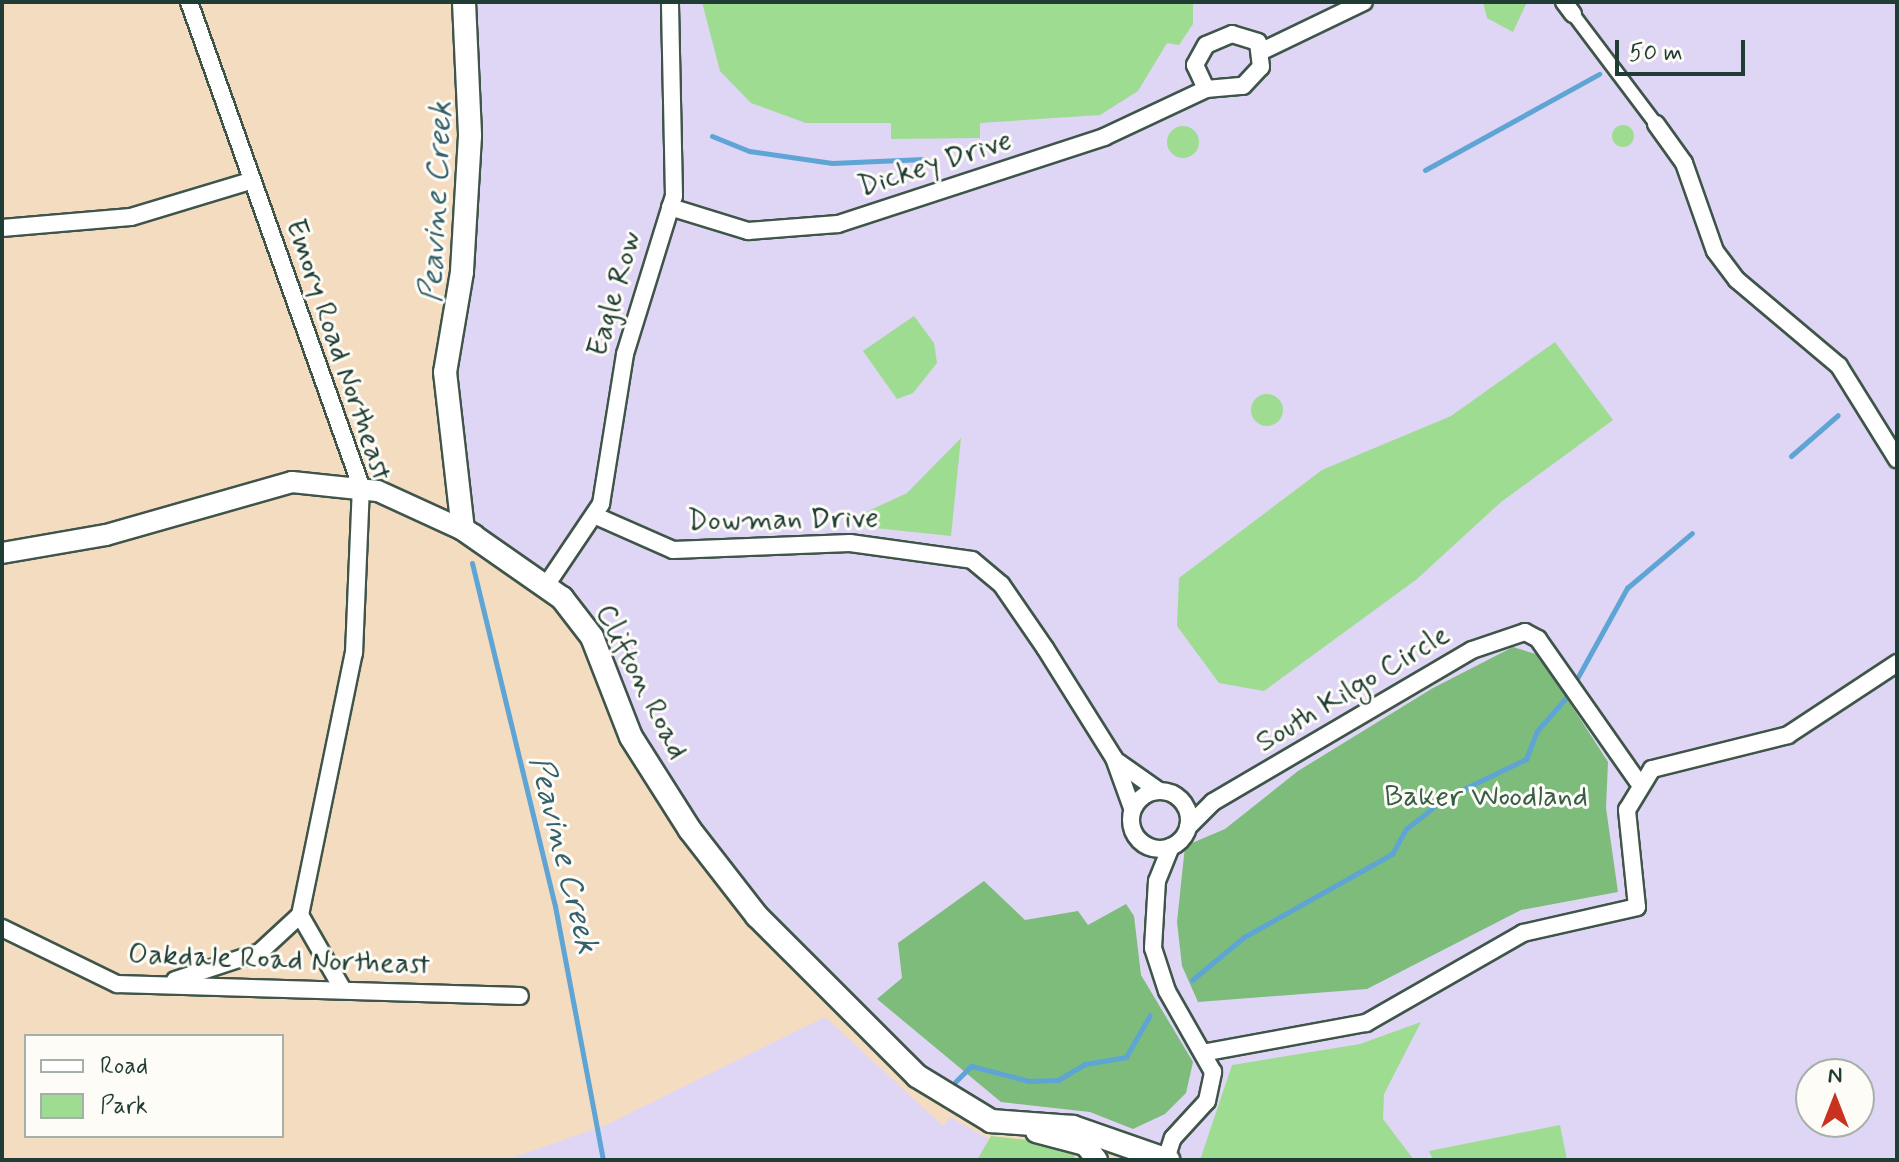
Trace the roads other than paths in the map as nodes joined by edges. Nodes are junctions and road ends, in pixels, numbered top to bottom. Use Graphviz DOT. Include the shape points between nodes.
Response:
graph roads {
  1 [pos="189,2"];
  2 [pos="464,2"];
  3 [pos="670,2"];
  4 [pos="1364,2"];
  5 [pos="1568,8"];
  6 [pos="1262,51"];
  7 [pos="1206,89"];
  8 [pos="1656,124"];
  9 [pos="250,181"];
  10 [pos="670,207"];
  11 [pos="2,228"];
  12 [pos="1897,459"];
  13 [pos="361,486"];
  14 [pos="596,516"];
  15 [pos="492,545"];
  16 [pos="2,553"];
  17 [pos="518,562"];
  18 [pos="554,591"];
  19 [pos="584,625"];
  20 [pos="1897,663"];
  21 [pos="1114,758"];
  22 [pos="1638,782"];
  23 [pos="1159,791"];
  24 [pos="1213,802"];
  25 [pos="1184,803"];
  26 [pos="1132,808"];
  27 [pos="1188,827"];
  28 [pos="690,830"];
  29 [pos="1171,847"];
  30 [pos="300,915"];
  31 [pos="757,916"];
  32 [pos="2,928"];
  33 [pos="175,980"];
  34 [pos="342,988"];
  35 [pos="520,996"];
  36 [pos="1208,1052"];
  37 [pos="1017,1127"];
  38 [pos="1133,1149"];
  39 [pos="1167,1159"];
  40 [pos="1097,1160"];
  41 [pos="1112,1160"];
  1 -- 9 [label="street, Emory Road Northeast"];
  2 -- 15 [label="main road" via="470,136 462,272 445,372 463,529"];
  3 -- 10 [label="street, Eagle Row"];
  4 -- 6 [label="street"];
  5 -- 8 [label="street"];
  6 -- 7 [label="street, Dickey Drive" via="1252,81 1227,91"];
  6 -- 7 [label="street" via="1242,33 1206,45 1195,65"];
  7 -- 10 [label="street, Dickey Drive" via="1090,142 838,224 748,231"];
  8 -- 12 [label="street" via="1684,163 1715,251 1737,280 1828,353"];
  9 -- 11 [label="street" via="119,220"];
  9 -- 13 [label="street, Emory Road Northeast"];
  10 -- 14 [label="street, Eagle Row" via="625,354"];
  13 -- 15 [label="street" via="438,516"];
  13 -- 16 [label="street" via="274,484 106,535"];
  13 -- 30 [label="street, Emory Road Northeast" via="354,653"];
  14 -- 18 [label="street, Eagle Row"];
  14 -- 21 [label="street, Dowman Drive" via="673,550 850,543 972,560 1001,584"];
  15 -- 17 [label="street"];
  17 -- 18 [label="main road, Clifton Road"];
  18 -- 19 [label="main road, Clifton Road"];
  19 -- 28 [label="street" via="631,737"];
  20 -- 22 [label="street" via="1802,729 1663,763"];
  21 -- 23 [label="street, Dowman Drive"];
  21 -- 26 [label="street, Dowman Drive"];
  22 -- 24 [label="street, South Kilgo Circle" via="1532,636 1472,650"];
  22 -- 36 [label="street" via="1627,810 1637,907 1523,933 1366,1023"];
  23 -- 25 [label="street, Dowman Drive"];
  23 -- 26 [label="street"];
  24 -- 25 [label="street, South Kilgo Circle"];
  24 -- 27 [label="street, South Kilgo Circle"];
  25 -- 27 [label="street"];
  26 -- 29 [label="street, Dowman Drive" via="1137,839"];
  27 -- 29 [label="street"];
  28 -- 31 [label="main road"];
  29 -- 36 [label="street" via="1157,881 1153,948 1167,991"];
  30 -- 33 [label="street" via="260,952"];
  30 -- 34 [label="street"];
  31 -- 37 [label="street" via="917,1076 969,1112"];
  32 -- 33 [label="street, Oakdale Road Northeast" via="104,980"];
  33 -- 34 [label="street, Oakdale Road Northeast"];
  34 -- 35 [label="street, Oakdale Road Northeast"];
  36 -- 39 [label="street" via="1213,1072 1207,1101 1173,1138"];
  37 -- 38 [label="street" via="1073,1127"];
  37 -- 40 [label="street" via="1085,1145"];
  38 -- 39 [label="main road"];
  38 -- 41 [label="main road"];
}
